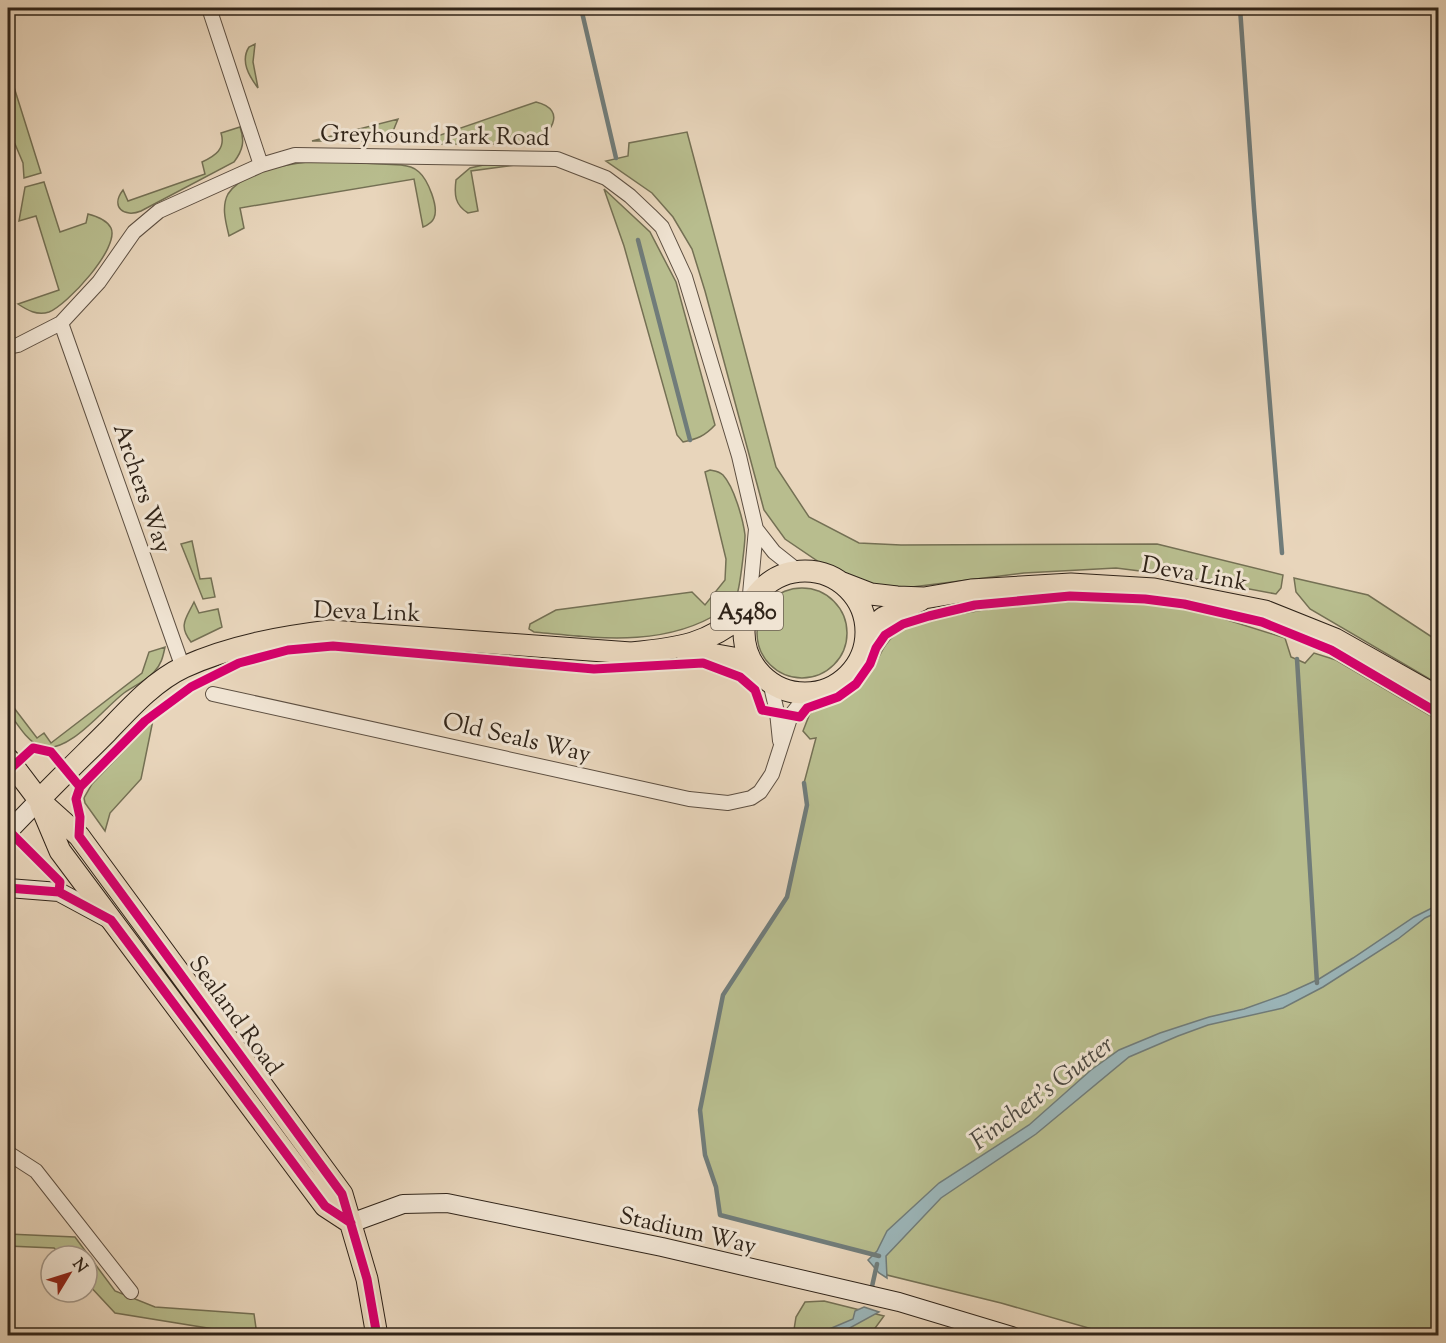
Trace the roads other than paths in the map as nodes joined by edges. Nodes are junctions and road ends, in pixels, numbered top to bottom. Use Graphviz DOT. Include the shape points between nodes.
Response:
graph roads {
  1 [pos="209,8"];
  2 [pos="261,165"];
  3 [pos="61,322"];
  4 [pos="8,347"];
  5 [pos="756,529"];
  6 [pos="798,571"];
  7 [pos="840,582"];
  8 [pos="924,598"];
  9 [pos="748,609"];
  10 [pos="866,632"];
  11 [pos="679,648"];
  12 [pos="183,668"];
  13 [pos="765,678"];
  14 [pos="809,693"];
  15 [pos="213,694"];
  16 [pos="1438,697"];
  17 [pos="780,746"];
  18 [pos="8,759"];
  19 [pos="39,800"];
  20 [pos="8,832"];
  21 [pos="10,886"];
  22 [pos="111,920"];
  23 [pos="8,1153"];
  24 [pos="351,1222"];
  25 [pos="131,1292"];
  26 [pos="377,1335"];
  27 [pos="1012,1335"];
  1 -- 2 [label="street"];
  2 -- 3 [label="street, Greyhound Park Road" via="159,211 134,232 99,282"];
  2 -- 5 [label="street, Greyhound Park Road" via="295,155 557,159 606,178 662,227 685,277 739,456"];
  3 -- 4 [label="street, Greyhound Park Road"];
  3 -- 12 [label="street, Archers Way"];
  5 -- 6 [label="street, Greyhound Park Road" via="774,552"];
  5 -- 9 [label="street, Greyhound Park Road"];
  6 -- 7 [label="main road, A5480" via="812,571"];
  6 -- 9 [label="main road, A5480" via="778,576 761,588"];
  7 -- 8 [label="main road, Deva Link / A5480" via="871,594"];
  7 -- 10 [label="main road, A5480" via="859,604"];
  8 -- 10 [label="main road, Deva Link / A5480" via="883,618"];
  8 -- 16 [label="main road, Deva Link / A5480" via="971,590 1071,584 1165,591 1265,611 1335,639"];
  9 -- 11 [label="main road, Deva Link / A5480" via="726,629"];
  9 -- 13 [label="main road, A5480" via="743,629 745,646"];
  10 -- 14 [label="main road, A5480" via="859,662 850,674 838,684"];
  11 -- 12 [label="main road, Deva Link / A5480" via="631,653 330,631 286,636"];
  11 -- 13 [label="main road, Deva Link / A5480" via="739,659"];
  12 -- 19 [label="main road, Deva Link / A5480" via="134,704"];
  13 -- 14 [label="main road, A5480" via="788,691"];
  13 -- 17 [label="street, Old Seals Way" via="777,712"];
  14 -- 17 [label="street, Old Seals Way" via="791,715"];
  15 -- 17 [label="street, Old Seals Way" via="716,802 740,801 760,792 772,774"];
  18 -- 19 [label="main road, Sealand Road"];
  19 -- 20 [label="street"];
  19 -- 22 [label="main road, Sealand Road" via="60,851"];
  19 -- 24 [label="main road, Sealand Road" via="79,836 220,1026 342,1194"];
  21 -- 22 [label="street" via="58,892"];
  22 -- 24 [label="main road, Sealand Road" via="325,1206"];
  23 -- 25 [label="street" via="36,1171"];
  24 -- 26 [label="main road, Sealand Road"];
  24 -- 27 [label="street, Stadium Way" via="402,1204 447,1203 662,1247 898,1302"];
}
